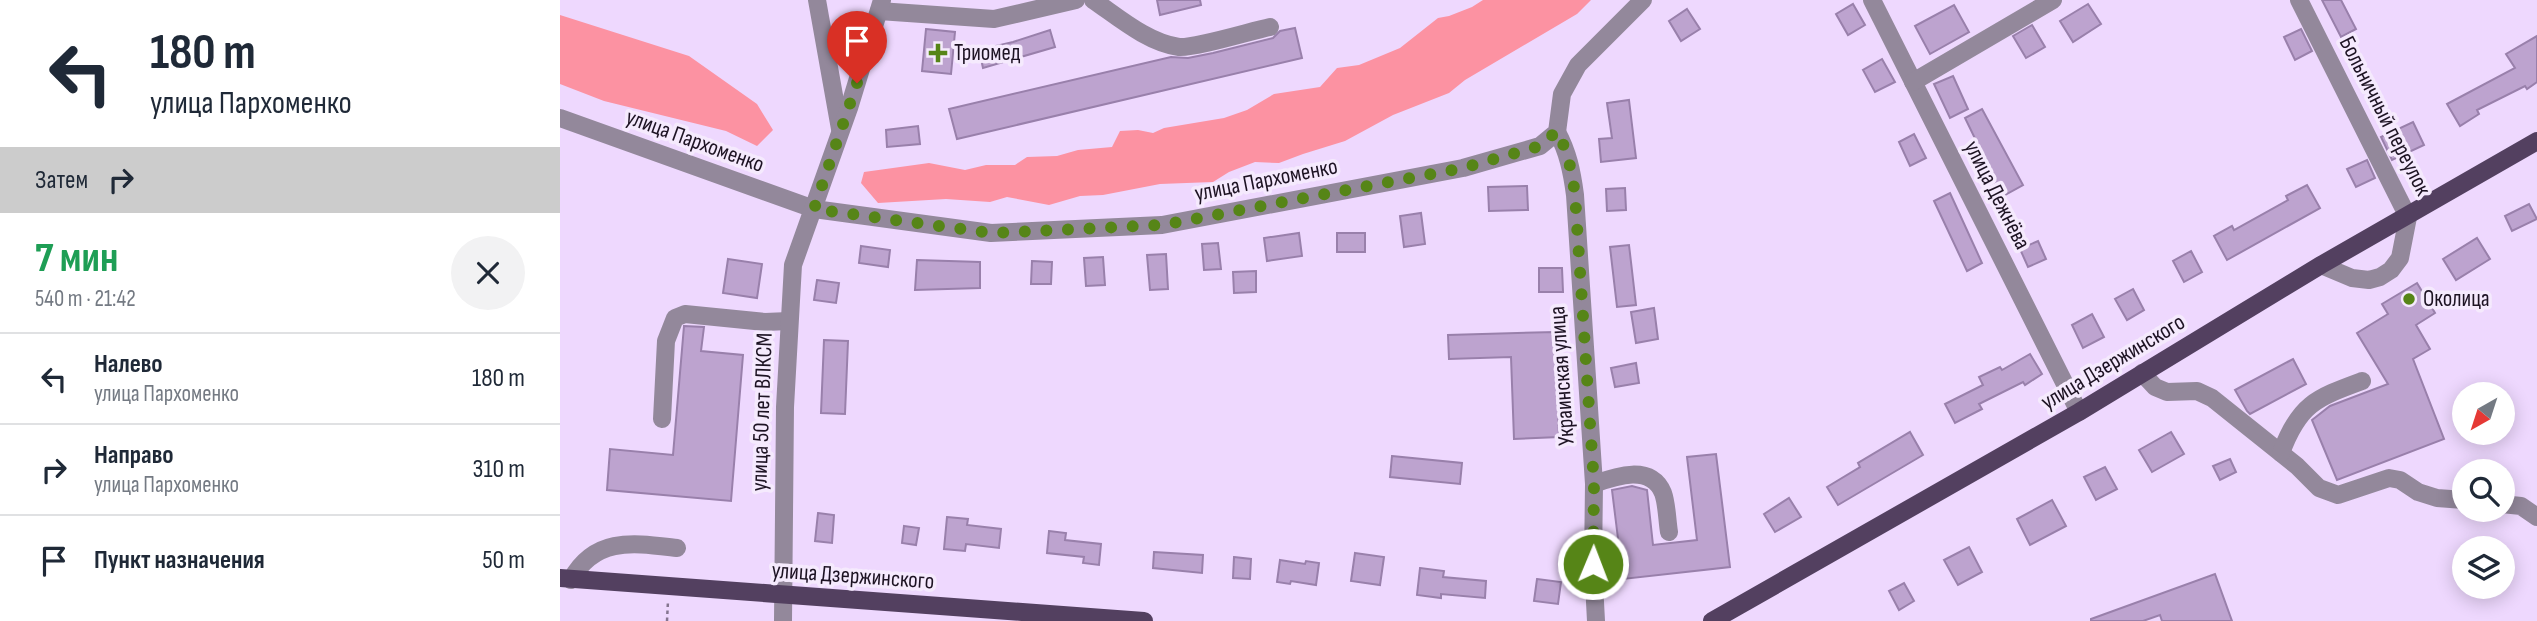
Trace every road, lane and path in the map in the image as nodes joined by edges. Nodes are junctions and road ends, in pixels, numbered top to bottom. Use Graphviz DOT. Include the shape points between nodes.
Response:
graph roads {
  1 [pos="817,0"];
  2 [pos="1076,0"];
  3 [pos="1093,0"];
  4 [pos="1643,0"];
  5 [pos="1872,0"];
  6 [pos="2053,0"];
  7 [pos="2299,0"];
  8 [pos="880,5"];
  9 [pos="1270,27"];
  10 [pos="1913,82"];
  11 [pos="560,118"];
  12 [pos="1557,131"];
  13 [pos="841,132"];
  14 [pos="2537,141"];
  15 [pos="814,209"];
  16 [pos="2408,217"];
  17 [pos="2321,265"];
  18 [pos="789,321"];
  19 [pos="2142,373"];
  20 [pos="2362,381"];
  21 [pos="2079,412"];
  22 [pos="662,419"];
  23 [pos="2281,453"];
  24 [pos="1594,484"];
  25 [pos="2452,499"];
  26 [pos="2515,505"];
  27 [pos="2537,517"];
  28 [pos="1670,532"];
  29 [pos="677,548"];
  30 [pos="566,579"];
  31 [pos="784,596"];
  32 [pos="783,621"];
  33 [pos="1144,621"];
  34 [pos="1596,621"];
  35 [pos="1712,621"];
  1 -- 13 [label="street"];
  2 -- 8 [label="street" via="994,19"];
  3 -- 9 [label="street" via="1163,43 1182,47"];
  4 -- 12 [label="street" via="1578,65 1563,94"];
  5 -- 10 [label="street, улица Дежнёва"];
  6 -- 10 [label="street"];
  7 -- 16 [label="street, Больничный переулок"];
  8 -- 13 [label="street"];
  10 -- 21 [label="street, улица Дежнёва"];
  11 -- 15 [label="street, улица Пархоменко"];
  12 -- 15 [label="street, улица Пархоменко" via="1540,146 1463,168 1162,225 991,233"];
  12 -- 24 [label="street, Украинская улица" via="1571,167 1575,195"];
  13 -- 15 [label="street"];
  14 -- 16 [label="main road, улица Дзержинского"];
  15 -- 18 [label="street, улица 50 лет ВЛКСМ" via="793,264"];
  16 -- 17 [label="main road, улица Дзержинского"];
  16 -- 17 [label="street" via="2400,258 2380,277 2352,278"];
  17 -- 19 [label="main road, улица Дзержинского"];
  18 -- 22 [label="street" via="684,314 675,318 666,341"];
  18 -- 31 [label="street, улица 50 лет ВЛКСМ"];
  19 -- 21 [label="main road, улица Дзержинского"];
  19 -- 23 [label="street" via="2167,392 2197,391 2212,398"];
  20 -- 23 [label="street" via="2326,394 2307,407"];
  21 -- 35 [label="main road, улица Дзержинского"];
  23 -- 25 [label="street" via="2319,488 2338,495 2389,478 2418,492"];
  24 -- 28 [label="street" via="1621,475 1655,481 1663,494"];
  24 -- 34 [label="street, Украинская улица"];
  26 -- 27 [label="street"];
  29 -- 30 [label="street" via="610,547 585,558"];
  30 -- 31 [label="main road, улица Дзержинского"];
  31 -- 32 [label="street, улица 50 лет ВЛКСМ"];
  31 -- 33 [label="main road, улица Дзержинского"];
}
